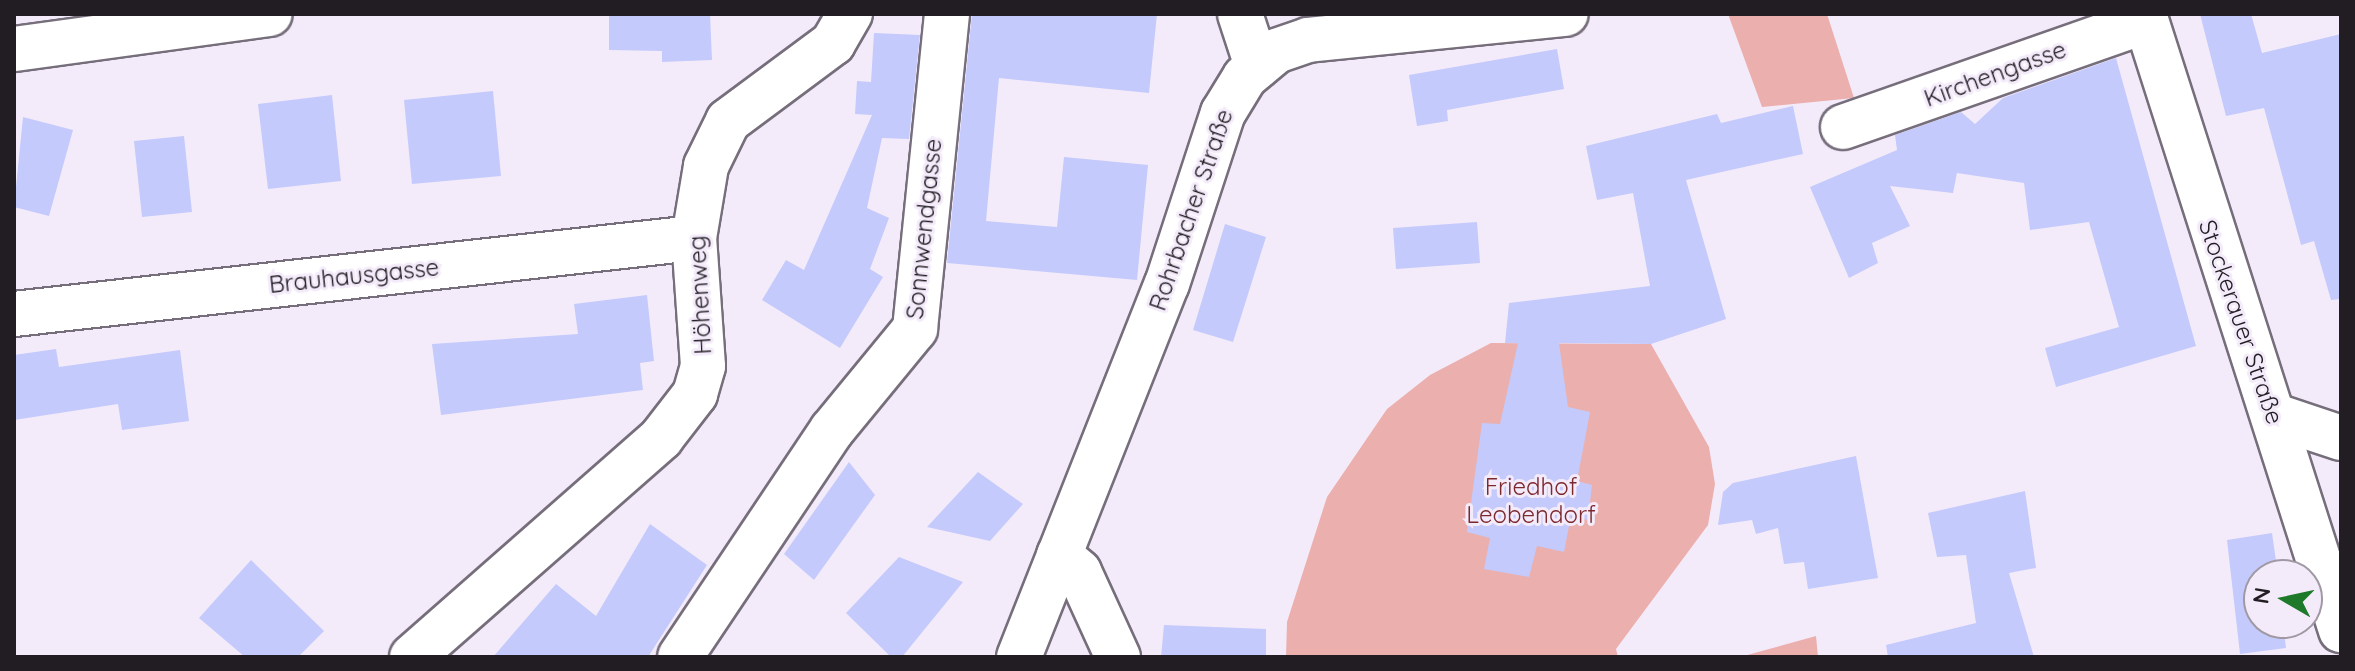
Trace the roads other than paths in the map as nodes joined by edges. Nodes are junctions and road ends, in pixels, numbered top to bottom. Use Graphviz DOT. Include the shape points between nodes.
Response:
graph roads {
  1 [pos="270,14"];
  2 [pos="850,14"];
  3 [pos="947,14"];
  4 [pos="1240,14"];
  5 [pos="1566,14"];
  6 [pos="2145,18"];
  7 [pos="14,49"];
  8 [pos="1257,66"];
  9 [pos="1843,127"];
  10 [pos="694,238"];
  11 [pos="14,314"];
  12 [pos="2275,416"];
  13 [pos="2341,438"];
  14 [pos="1059,555"];
  15 [pos="2341,630"];
  16 [pos="412,657"];
  17 [pos="680,657"];
  18 [pos="1019,657"];
  19 [pos="1118,657"];
  1 -- 7 [label="street"];
  2 -- 10 [label="street, Höhenweg" via="833,43 728,121 706,166"];
  3 -- 17 [label="street, Sonnwendgasse" via="915,329 832,430"];
  4 -- 8 [label="street"];
  5 -- 8 [label="street, Rohrbacher Straße" via="1323,37 1276,51"];
  6 -- 9 [label="street, Kirchengasse"];
  6 -- 12 [label="street, Stockerauer Straße" via="2207,228"];
  8 -- 14 [label="street, Rohrbacher Straße" via="1223,113 1167,284"];
  10 -- 11 [label="street, Brauhausgasse"];
  10 -- 16 [label="street, Höhenweg" via="703,366 695,394 661,438"];
  12 -- 13 [label="street"];
  12 -- 15 [label="street, Stockerauer Straße"];
  14 -- 18 [label="street, Rohrbacher Straße"];
  14 -- 19 [label="street" via="1079,572"];
}
